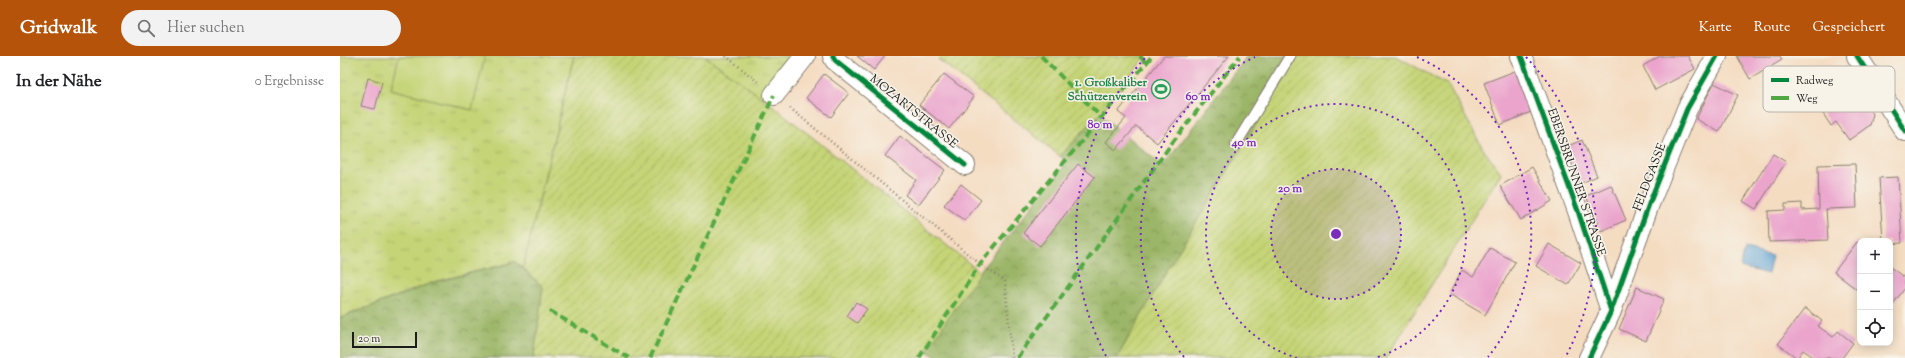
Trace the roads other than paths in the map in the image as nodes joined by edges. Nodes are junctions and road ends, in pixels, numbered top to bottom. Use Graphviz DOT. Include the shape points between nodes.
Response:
graph roads {
  1 [pos="805,56"];
  2 [pos="832,56"];
  3 [pos="1290,56"];
  4 [pos="1521,56"];
  5 [pos="1717,56"];
  6 [pos="1857,56"];
  7 [pos="1863,66"];
  8 [pos="774,95"];
  9 [pos="1893,112"];
  10 [pos="1905,131"];
  11 [pos="1236,144"];
  12 [pos="965,165"];
  13 [pos="1611,311"];
  14 [pos="1589,358"];
  1 -- 8 [label="street"];
  2 -- 12 [label="street, MOZARTSTRASSE"];
  3 -- 11 [label="lane"];
  4 -- 13 [label="street, EBERSBRUNNER STRASSE" via="1578,211"];
  5 -- 13 [label="street, FELDGASSE" via="1687,109 1649,204"];
  6 -- 7 [label="street"];
  9 -- 10 [label="street"];
  13 -- 14 [label="street"];
}
